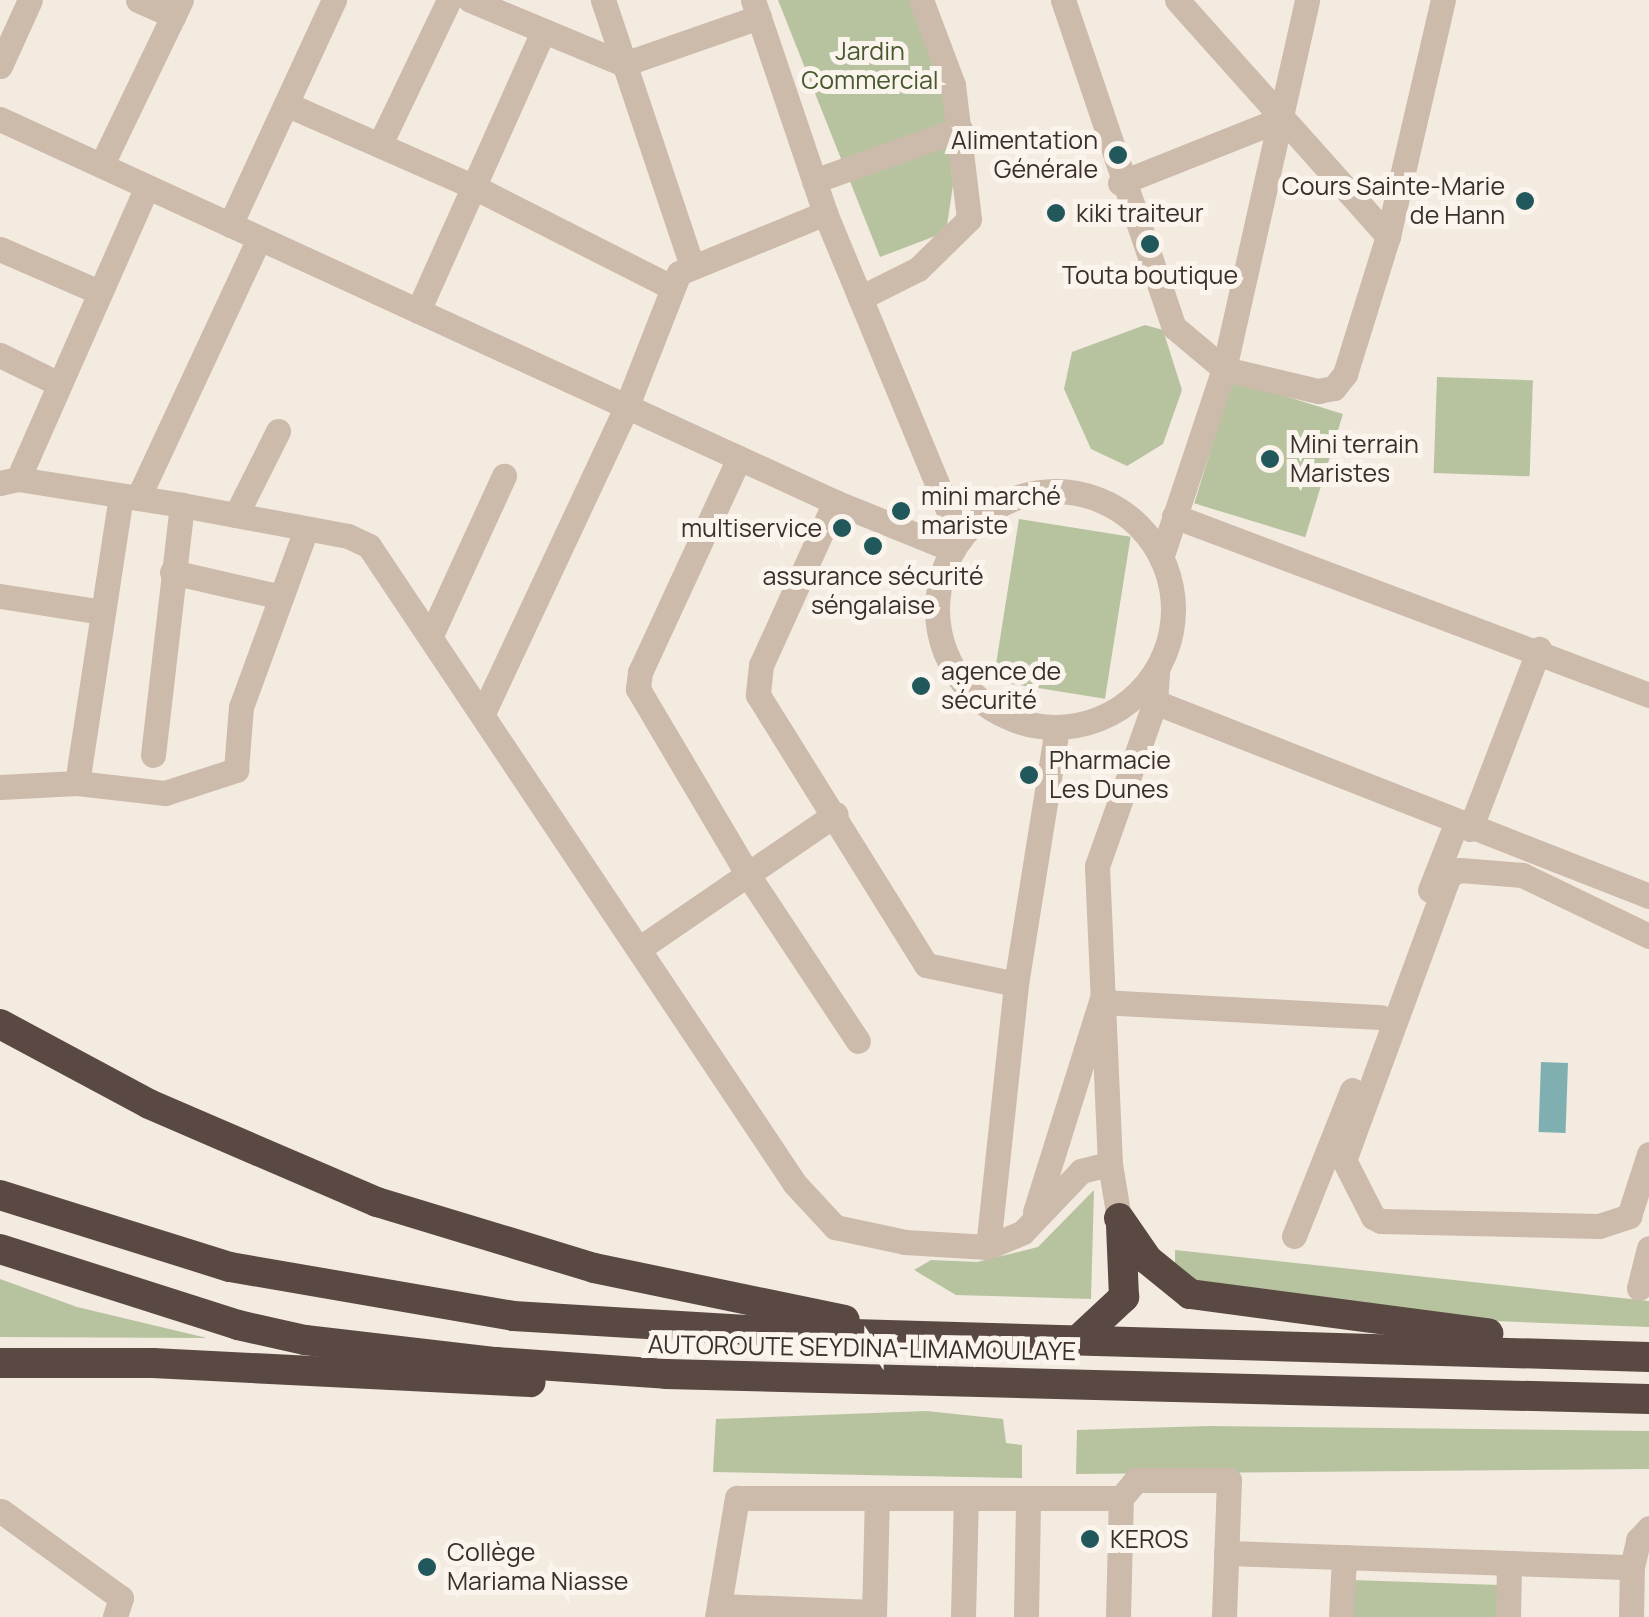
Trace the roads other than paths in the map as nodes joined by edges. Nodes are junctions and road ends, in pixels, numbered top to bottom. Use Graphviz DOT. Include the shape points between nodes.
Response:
graph roads {
  1 [pos="30,0"];
  2 [pos="138,0"];
  3 [pos="334,0"];
  4 [pos="449,0"];
  5 [pos="470,0"];
  6 [pos="603,0"];
  7 [pos="921,0"];
  8 [pos="1062,0"];
  9 [pos="1176,0"];
  10 [pos="1307,0"];
  11 [pos="1443,0"];
  12 [pos="757,5"];
  13 [pos="177,8"];
  14 [pos="542,34"];
  15 [pos="624,64"];
  16 [pos="0,66"];
  17 [pos="286,104"];
  18 [pos="0,120"];
  19 [pos="1281,120"];
  20 [pos="960,129"];
  21 [pos="380,144"];
  22 [pos="102,164"];
  23 [pos="814,180"];
  24 [pos="1120,182"];
  25 [pos="472,186"];
  26 [pos="147,187"];
  27 [pos="825,213"];
  28 [pos="230,226"];
  29 [pos="1388,236"];
  30 [pos="259,239"];
  31 [pos="0,248"];
  32 [pos="691,263"];
  33 [pos="671,287"];
  34 [pos="99,292"];
  35 [pos="860,298"];
  36 [pos="418,311"];
  37 [pos="0,355"];
  38 [pos="1224,369"];
  39 [pos="59,384"];
  40 [pos="626,408"];
  41 [pos="278,431"];
  42 [pos="740,458"];
  43 [pos="504,476"];
  44 [pos="5,481"];
  45 [pos="130,497"];
  46 [pos="835,502"];
  47 [pos="182,505"];
  48 [pos="236,515"];
  49 [pos="1174,516"];
  50 [pos="306,529"];
  51 [pos="956,545"];
  52 [pos="1161,558"];
  53 [pos="172,572"];
  54 [pos="0,596"];
  55 [pos="281,597"];
  56 [pos="102,612"];
  57 [pos="432,633"];
  58 [pos="1539,649"];
  59 [pos="1156,669"];
  60 [pos="1649,696"];
  61 [pos="1155,702"];
  62 [pos="484,711"];
  63 [pos="1057,728"];
  64 [pos="153,755"];
  65 [pos="77,782"];
  66 [pos="0,788"];
  67 [pos="836,814"];
  68 [pos="1463,827"];
  69 [pos="1543,870"];
  70 [pos="748,875"];
  71 [pos="1649,896"];
  72 [pos="1649,936"];
  73 [pos="640,948"];
  74 [pos="1016,984"];
  75 [pos="1102,1002"];
  76 [pos="1380,1016"];
  77 [pos="0,1024"];
  78 [pos="858,1041"];
  79 [pos="1649,1154"];
  80 [pos="1110,1164"];
  81 [pos="0,1195"];
  82 [pos="1034,1218"];
  83 [pos="1119,1218"];
  84 [pos="1294,1236"];
  85 [pos="988,1247"];
  86 [pos="1649,1248"];
  87 [pos="0,1249"];
  88 [pos="1638,1288"];
  89 [pos="957,1336"];
  90 [pos="1079,1339"];
  91 [pos="1649,1357"];
  92 [pos="0,1363"];
  93 [pos="666,1374"];
  94 [pos="1649,1399"];
  95 [pos="877,1498"];
  96 [pos="966,1498"];
  97 [pos="1028,1498"];
  98 [pos="1122,1498"];
  99 [pos="1,1511"];
  100 [pos="1649,1528"];
  101 [pos="1226,1554"];
  102 [pos="1344,1557"];
  103 [pos="1509,1563"];
  104 [pos="1632,1567"];
  105 [pos="718,1612"];
  106 [pos="874,1614"];
  107 [pos="115,1617"];
  108 [pos="963,1617"];
  109 [pos="1026,1617"];
  110 [pos="1118,1617"];
  111 [pos="1224,1617"];
  112 [pos="1342,1617"];
  113 [pos="1508,1617"];
  114 [pos="1631,1617"];
  1 -- 16 [label="street"];
  2 -- 13 [label="street"];
  3 -- 17 [label="street"];
  4 -- 21 [label="street"];
  5 -- 14 [label="street"];
  6 -- 15 [label="street"];
  7 -- 20 [label="street" via="952,85"];
  8 -- 24 [label="street"];
  9 -- 19 [label="street"];
  10 -- 19 [label="street"];
  11 -- 29 [label="street"];
  12 -- 15 [label="street"];
  12 -- 23 [label="street"];
  13 -- 22 [label="street"];
  14 -- 15 [label="street"];
  14 -- 25 [label="street"];
  15 -- 32 [label="street"];
  17 -- 21 [label="street"];
  17 -- 28 [label="street"];
  18 -- 22 [label="street"];
  19 -- 24 [label="street"];
  19 -- 29 [label="street"];
  19 -- 38 [label="street"];
  20 -- 23 [label="street"];
  20 -- 35 [label="street" via="970,209 966,227 918,269"];
  21 -- 25 [label="street"];
  22 -- 26 [label="street"];
  23 -- 27 [label="street"];
  24 -- 38 [label="street" via="1174,328"];
  25 -- 33 [label="street"];
  25 -- 36 [label="street"];
  26 -- 28 [label="street"];
  26 -- 34 [label="street"];
  27 -- 32 [label="street"];
  27 -- 35 [label="street"];
  28 -- 30 [label="street"];
  29 -- 38 [label="street" via="1345,374 1334,388 1318,391"];
  30 -- 36 [label="street"];
  30 -- 45 [label="street"];
  31 -- 34 [label="street"];
  32 -- 33 [label="street"];
  33 -- 40 [label="street"];
  34 -- 39 [label="street"];
  35 -- 51 [label="street"];
  36 -- 40 [label="street"];
  37 -- 39 [label="street"];
  38 -- 49 [label="street"];
  39 -- 44 [label="street"];
  40 -- 42 [label="street"];
  40 -- 62 [label="street"];
  41 -- 48 [label="street"];
  42 -- 46 [label="street"];
  42 -- 70 [label="street" via="640,672 638,689"];
  43 -- 57 [label="street"];
  44 -- 45 [label="street"];
  45 -- 47 [label="street"];
  45 -- 56 [label="street"];
  46 -- 51 [label="street"];
  46 -- 67 [label="street" via="756,680 758,695"];
  47 -- 48 [label="street"];
  47 -- 53 [label="street"];
  48 -- 50 [label="street"];
  49 -- 52 [label="street"];
  49 -- 58 [label="street"];
  50 -- 55 [label="street"];
  50 -- 57 [label="street" via="370,546"];
  51 -- 52 [label="street" via="1006,501 1066,491 1122,512"];
  51 -- 63 [label="street" via="943,572 938,622 953,670 998,712"];
  52 -- 59 [label="street" via="1172,614"];
  53 -- 55 [label="street"];
  53 -- 64 [label="street"];
  54 -- 56 [label="street"];
  55 -- 65 [label="street" via="241,707 236,770 165,793"];
  56 -- 65 [label="street"];
  57 -- 62 [label="street"];
  58 -- 60 [label="street"];
  58 -- 68 [label="street"];
  59 -- 61 [label="street"];
  59 -- 63 [label="street" via="1104,717"];
  61 -- 68 [label="street"];
  61 -- 75 [label="street" via="1097,866"];
  62 -- 73 [label="street"];
  63 -- 74 [label="street"];
  65 -- 66 [label="street"];
  67 -- 70 [label="street"];
  67 -- 74 [label="street" via="926,965"];
  68 -- 69 [label="street"];
  68 -- 76 [label="street"];
  69 -- 71 [label="street"];
  69 -- 72 [label="street"];
  69 -- 79 [label="street" via="1449,876 1344,1168 1373,1218 1381,1220 1599,1226 1629,1216"];
  70 -- 73 [label="street"];
  70 -- 78 [label="street"];
  73 -- 85 [label="street" via="820,1216 851,1234"];
  74 -- 85 [label="street"];
  75 -- 76 [label="street"];
  75 -- 80 [label="street"];
  75 -- 82 [label="street"];
  76 -- 84 [label="street"];
  77 -- 89 [label="highway" via="224,1140 479,1236 692,1290"];
  80 -- 82 [label="street" via="1081,1171"];
  80 -- 83 [label="street"];
  81 -- 89 [label="highway" via="230,1267 429,1304 711,1329"];
  82 -- 85 [label="street" via="1011,1240"];
  83 -- 90 [label="highway" via="1124,1297"];
  83 -- 91 [label="highway" via="1172,1284 1209,1300 1564,1340"];
  86 -- 88 [label="street"];
  87 -- 93 [label="highway, AUTOROUTE SEYDINA-LIMAMOULAYE" via="84,1280 305,1340"];
  89 -- 90 [label="highway, AUTOROUTE SEYDINA-LIMAMOULAYE"];
  90 -- 91 [label="highway, AUTOROUTE SEYDINA-LIMAMOULAYE"];
  92 -- 93 [label="highway" via="256,1367 459,1383"];
  93 -- 94 [label="highway, AUTOROUTE SEYDINA-LIMAMOULAYE"];
  95 -- 96 [label="street"];
  95 -- 105 [label="street" via="736,1498"];
  95 -- 106 [label="street"];
  96 -- 97 [label="street"];
  96 -- 108 [label="street"];
  97 -- 98 [label="street"];
  97 -- 109 [label="street"];
  98 -- 101 [label="street" via="1136,1480 1229,1480"];
  98 -- 110 [label="street"];
  99 -- 107 [label="street" via="121,1598"];
  100 -- 104 [label="street" via="1638,1540"];
  101 -- 102 [label="street"];
  101 -- 111 [label="street"];
  102 -- 103 [label="street"];
  102 -- 112 [label="street"];
  103 -- 104 [label="street"];
  103 -- 113 [label="street"];
  104 -- 114 [label="street"];
  105 -- 106 [label="street"];
}
